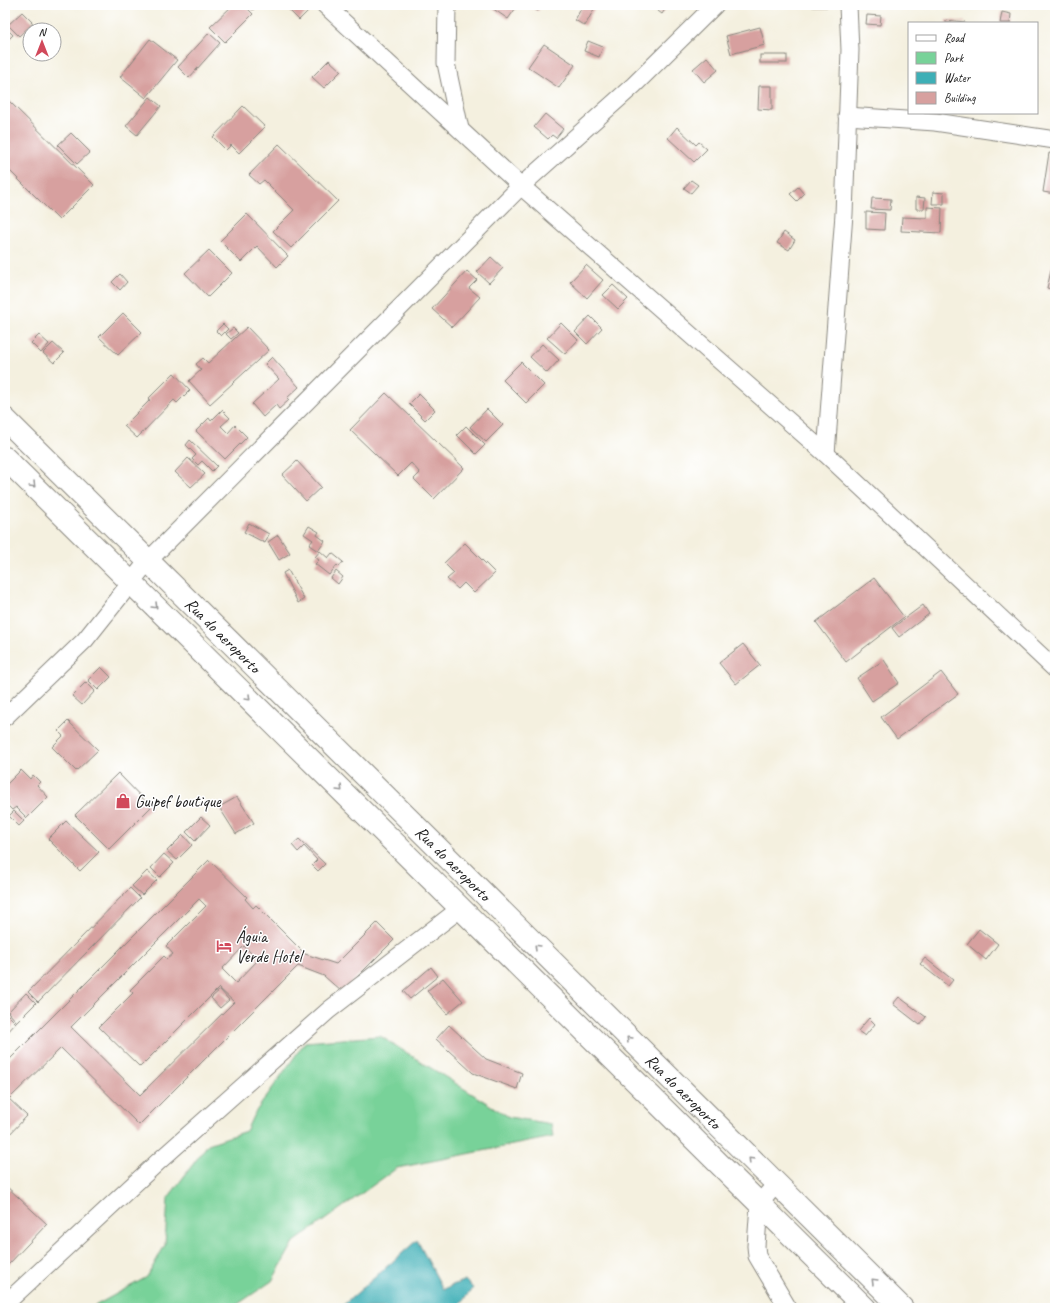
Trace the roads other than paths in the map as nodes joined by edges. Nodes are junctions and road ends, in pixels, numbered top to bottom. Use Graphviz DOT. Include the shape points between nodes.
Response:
graph roads {
  1 [pos="325,5"];
  2 [pos="447,5"];
  3 [pos="716,5"];
  4 [pos="848,5"];
  5 [pos="848,116"];
  6 [pos="460,129"];
  7 [pos="1055,140"];
  8 [pos="521,186"];
  9 [pos="5,419"];
  10 [pos="826,454"];
  11 [pos="5,458"];
  12 [pos="148,561"];
  13 [pos="132,583"];
  14 [pos="1055,669"];
  15 [pos="5,717"];
  16 [pos="461,908"];
  17 [pos="776,1184"];
  18 [pos="759,1204"];
  19 [pos="5,1304"];
  20 [pos="788,1308"];
  21 [pos="865,1308"];
  22 [pos="902,1308"];
  1 -- 6 [label="street"];
  2 -- 6 [label="street" via="446,63"];
  3 -- 8 [label="street" via="634,85"];
  4 -- 5 [label="street"];
  5 -- 7 [label="street" via="935,122"];
  5 -- 10 [label="street" via="844,214"];
  6 -- 8 [label="street"];
  8 -- 10 [label="street"];
  8 -- 12 [label="street"];
  9 -- 12 [label="main road, Rua do aeroporto"];
  10 -- 14 [label="street"];
  11 -- 13 [label="main road, Rua do aeroporto, one-way"];
  12 -- 13 [label="street"];
  17 -- 12 [label="main road, Rua do aeroporto, one-way"];
  13 -- 15 [label="street" via="85,640"];
  13 -- 16 [label="main road, Rua do aeroporto, one-way"];
  16 -- 18 [label="main road, Rua do aeroporto"];
  16 -- 19 [label="street" via="329,1010 159,1161"];
  17 -- 18 [label="street"];
  22 -- 17 [label="main road, Rua do aeroporto, one-way"];
  18 -- 20 [label="street" via="757,1256"];
  18 -- 21 [label="main road, Rua do aeroporto"];
}
